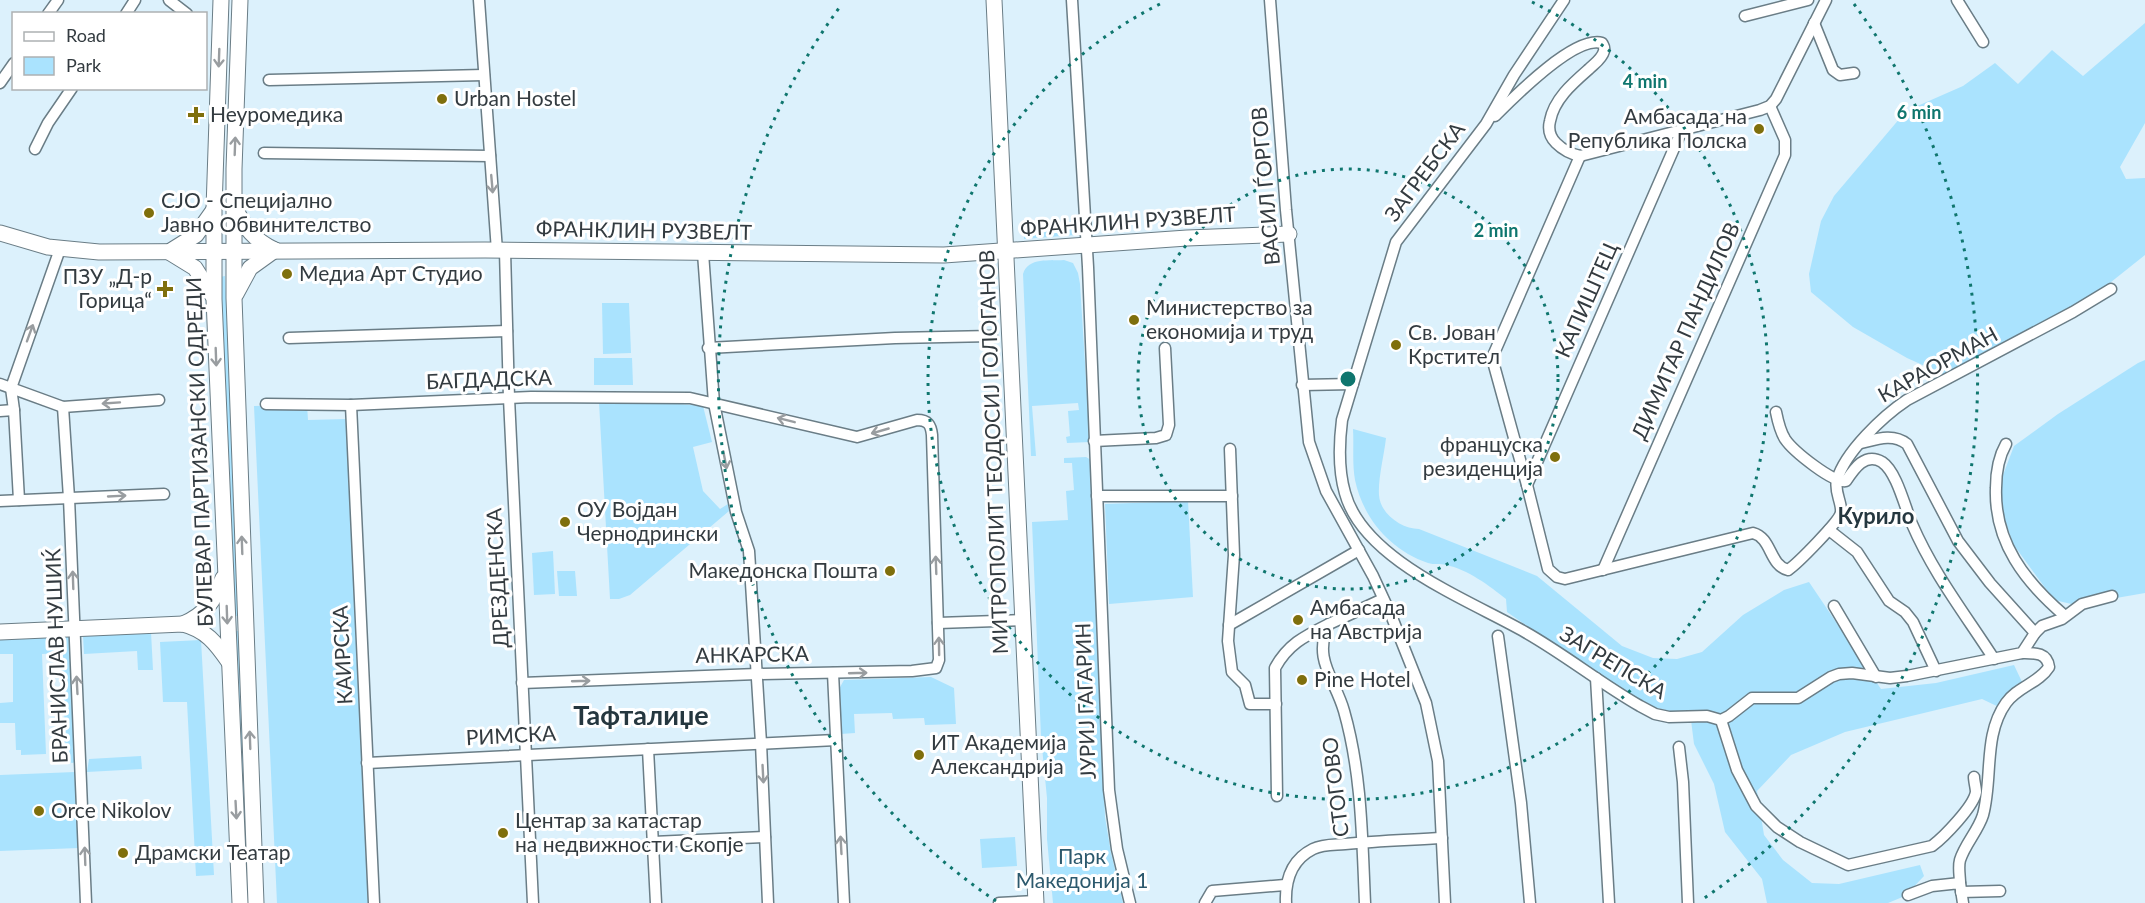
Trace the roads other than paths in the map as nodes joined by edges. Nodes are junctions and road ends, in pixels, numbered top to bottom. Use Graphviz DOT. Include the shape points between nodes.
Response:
graph roads {
  1 [pos="169,0"];
  2 [pos="221,0"];
  3 [pos="240,0"];
  4 [pos="479,0"];
  5 [pos="994,0"];
  6 [pos="1072,0"];
  7 [pos="1270,0"];
  8 [pos="1564,0"];
  9 [pos="1808,0"];
  10 [pos="1826,0"];
  11 [pos="1957,0"];
  12 [pos="1792,2"];
  13 [pos="184,12"];
  14 [pos="1745,16"];
  15 [pos="1814,23"];
  16 [pos="1983,42"];
  17 [pos="12,66"];
  18 [pos="1854,73"];
  19 [pos="484,75"];
  20 [pos="269,80"];
  21 [pos="0,83"];
  22 [pos="71,90"];
  23 [pos="1770,106"];
  24 [pos="1486,124"];
  25 [pos="1682,130"];
  26 [pos="35,149"];
  27 [pos="264,153"];
  28 [pos="490,156"];
  29 [pos="1580,156"];
  30 [pos="234,204"];
  31 [pos="214,209"];
  32 [pos="0,233"];
  33 [pos="1289,234"];
  34 [pos="1087,246"];
  35 [pos="60,249"];
  36 [pos="275,250"];
  37 [pos="213,251"];
  38 [pos="233,251"];
  39 [pos="501,251"];
  40 [pos="1007,251"];
  41 [pos="169,252"];
  42 [pos="703,253"];
  43 [pos="2111,289"];
  44 [pos="234,298"];
  45 [pos="214,299"];
  46 [pos="507,331"];
  47 [pos="992,336"];
  48 [pos="289,338"];
  49 [pos="708,348"];
  50 [pos="1165,348"];
  51 [pos="1353,384"];
  52 [pos="5,386"];
  53 [pos="1302,386"];
  54 [pos="509,398"];
  55 [pos="159,400"];
  56 [pos="714,403"];
  57 [pos="266,404"];
  58 [pos="351,405"];
  59 [pos="63,407"];
  60 [pos="14,410"];
  61 [pos="0,411"];
  62 [pos="1776,412"];
  63 [pos="842,434"];
  64 [pos="1094,441"];
  65 [pos="1861,443"];
  66 [pos="2006,444"];
  67 [pos="1230,448"];
  68 [pos="1837,481"];
  69 [pos="1527,485"];
  70 [pos="164,494"];
  71 [pos="1097,496"];
  72 [pos="1232,496"];
  73 [pos="69,498"];
  74 [pos="19,500"];
  75 [pos="0,501"];
  76 [pos="1829,530"];
  77 [pos="1359,550"];
  78 [pos="1603,570"];
  79 [pos="225,573"];
  80 [pos="2112,596"];
  81 [pos="1383,599"];
  82 [pos="1834,606"];
  83 [pos="2065,616"];
  84 [pos="1022,620"];
  85 [pos="938,623"];
  86 [pos="183,624"];
  87 [pos="1329,624"];
  88 [pos="1229,625"];
  89 [pos="74,629"];
  90 [pos="0,632"];
  91 [pos="2035,633"];
  92 [pos="1498,636"];
  93 [pos="2022,653"];
  94 [pos="1994,659"];
  95 [pos="229,662"];
  96 [pos="1936,671"];
  97 [pos="833,673"];
  98 [pos="757,674"];
  99 [pos="1876,676"];
  100 [pos="1596,678"];
  101 [pos="522,683"];
  102 [pos="1276,704"];
  103 [pos="1721,720"];
  104 [pos="836,740"];
  105 [pos="761,743"];
  106 [pos="1678,747"];
  107 [pos="648,749"];
  108 [pos="526,755"];
  109 [pos="367,763"];
  110 [pos="1974,777"];
  111 [pos="1277,796"];
  112 [pos="765,837"];
  113 [pos="1442,838"];
  114 [pos="653,842"];
  115 [pos="1362,842"];
  116 [pos="1285,885"];
  117 [pos="2000,891"];
  118 [pos="1961,893"];
  119 [pos="1908,896"];
  120 [pos="238,898"];
  121 [pos="1036,902"];
  122 [pos="86,903"];
  123 [pos="256,903"];
  124 [pos="374,903"];
  125 [pos="533,903"];
  126 [pos="656,903"];
  127 [pos="768,903"];
  128 [pos="844,903"];
  129 [pos="999,903"];
  130 [pos="1130,903"];
  131 [pos="1205,903"];
  132 [pos="1286,903"];
  133 [pos="1365,903"];
  134 [pos="1445,903"];
  135 [pos="1530,903"];
  136 [pos="1609,903"];
  137 [pos="1688,903"];
  1 -- 13 [label="street"];
  2 -- 31 [label="street, БУЛЕВАР ПАРТИЗАНСКИ ОДРЕДИ, one-way"];
  30 -- 3 [label="street, БУЛЕВАР ПАРТИЗАНСКИ ОДРЕДИ, one-way"];
  4 -- 19 [label="street, ДРЕЗДЕНСКА"];
  5 -- 40 [label="street, МИТРОПОЛИТ ТЕОДОСИЈ ГОЛОГАНОВ"];
  6 -- 34 [label="street, ЈУРИЈ ГАГАРИН"];
  7 -- 33 [label="street, ВАСИЛ ЃОРГОВ"];
  8 -- 24 [label="street, ЗАГРЕБСКА"];
  9 -- 12 [label="street"];
  10 -- 15 [label="street"];
  11 -- 16 [label="street"];
  12 -- 14 [label="street"];
  15 -- 18 [label="street" via="1833,70 1840,75"];
  15 -- 23 [label="street"];
  17 -- 21 [label="street"];
  19 -- 20 [label="street"];
  19 -- 28 [label="street, ДРЕЗДЕНСКА"];
  22 -- 26 [label="street"];
  23 -- 25 [label="street"];
  23 -- 78 [label="street, ДИМИТАР ПАНДИЛОВ" via="1785,140 1785,155"];
  24 -- 29 [label="street" via="1543,71 1583,45 1602,43 1605,49 1600,59 1567,89 1556,104 1549,125 1554,141"];
  24 -- 51 [label="street, ЗАГРЕБСКА" via="1396,242"];
  25 -- 29 [label="street"];
  25 -- 69 [label="street, КАПИШТЕЦ"];
  27 -- 28 [label="street"];
  28 -- 39 [label="street, ДРЕЗДЕНСКА, one-way"];
  29 -- 69 [label="street" via="1492,358"];
  30 -- 36 [label="street" via="248,231"];
  30 -- 38 [label="street, БУЛЕВАР ПАРТИЗАНСКИ ОДРЕДИ"];
  31 -- 37 [label="street, БУЛЕВАР ПАРТИЗАНСКИ ОДРЕДИ"];
  31 -- 41 [label="street" via="196,235"];
  32 -- 35 [label="street, ФРАНКЛИН РУЗВЕЛТ"];
  33 -- 34 [label="street, ФРАНКЛИН РУЗВЕЛТ"];
  33 -- 53 [label="street, ВАСИЛ ЃОРГОВ"];
  34 -- 40 [label="street, ФРАНКЛИН РУЗВЕЛТ"];
  34 -- 64 [label="street, ЈУРИЈ ГАГАРИН"];
  35 -- 41 [label="street, ФРАНКЛИН РУЗВЕЛТ"];
  52 -- 35 [label="street, one-way"];
  36 -- 38 [label="street, ФРАНКЛИН РУЗВЕЛТ"];
  36 -- 39 [label="street, ФРАНКЛИН РУЗВЕЛТ"];
  36 -- 44 [label="street" via="250,268"];
  37 -- 38 [label="street, ФРАНКЛИН РУЗВЕЛТ"];
  37 -- 41 [label="street, ФРАНКЛИН РУЗВЕЛТ"];
  37 -- 45 [label="street, БУЛЕВАР ПАРТИЗАНСКИ ОДРЕДИ"];
  38 -- 44 [label="street, БУЛЕВАР ПАРТИЗАНСКИ ОДРЕДИ"];
  39 -- 42 [label="street, ФРАНКЛИН РУЗВЕЛТ"];
  39 -- 46 [label="street, ДРЕЗДЕНСКА"];
  40 -- 42 [label="street, ФРАНКЛИН РУЗВЕЛТ" via="921,255"];
  40 -- 84 [label="street, МИТРОПОЛИТ ТЕОДОСИЈ ГОЛОГАНОВ"];
  41 -- 45 [label="street" via="195,268"];
  42 -- 49 [label="street"];
  43 -- 65 [label="street, КАРАОРМАН" via="1907,400 1872,428"];
  123 -- 44 [label="street, БУЛЕВАР ПАРТИЗАНСКИ ОДРЕДИ, one-way"];
  45 -- 79 [label="street, БУЛЕВАР ПАРТИЗАНСКИ ОДРЕДИ, one-way"];
  46 -- 48 [label="street"];
  46 -- 54 [label="street, ДРЕЗДЕНСКА"];
  47 -- 49 [label="street"];
  49 -- 56 [label="street"];
  50 -- 64 [label="street" via="1169,425 1166,435"];
  51 -- 53 [label="street"];
  51 -- 100 [label="street, ЗАГРЕПСКА" via="1340,436 1342,477 1353,513 1370,536 1433,583 1525,632"];
  52 -- 59 [label="street"];
  52 -- 60 [label="street"];
  53 -- 77 [label="street, ВАСИЛ ЃОРГОВ" via="1309,442 1317,469"];
  54 -- 56 [label="street, БАГДАДСКА" via="690,398"];
  54 -- 58 [label="street, БАГДАДСКА"];
  54 -- 101 [label="street, ДРЕЗДЕНСКА"];
  55 -- 59 [label="street, one-way"];
  63 -- 56 [label="street, БАГДАДСКА, one-way"];
  56 -- 98 [label="street, one-way" via="736,512 749,551"];
  57 -- 58 [label="street, БАГДАДСКА"];
  58 -- 109 [label="street, КАИРСКА"];
  59 -- 73 [label="street, БРАНИСЛАВ НУШИЌ"];
  60 -- 61 [label="street"];
  60 -- 74 [label="street"];
  62 -- 68 [label="street" via="1786,441"];
  85 -- 63 [label="street, АНКАРСКА, one-way" via="930,425 920,420 858,437"];
  64 -- 71 [label="street, ЈУРИЈ ГАГАРИН"];
  65 -- 68 [label="street, КАРАОРМАН"];
  65 -- 91 [label="street" via="1888,437 1907,444 1958,541"];
  66 -- 83 [label="street" via="1996,476 1999,525 2010,551 2035,588"];
  67 -- 72 [label="street"];
  68 -- 76 [label="street" via="1841,514"];
  68 -- 94 [label="street" via="1846,481 1863,461 1875,460 1886,466 1937,574"];
  69 -- 78 [label="street" via="1548,568 1565,579"];
  73 -- 70 [label="street, one-way"];
  71 -- 72 [label="street"];
  71 -- 130 [label="street, ЈУРИЈ ГАГАРИН" via="1109,790"];
  72 -- 88 [label="street" via="1234,555"];
  73 -- 74 [label="street"];
  89 -- 73 [label="street, БРАНИСЛАВ НУШИЌ, one-way"];
  74 -- 75 [label="street"];
  76 -- 78 [label="street" via="1788,570 1776,562 1763,537 1753,533"];
  76 -- 96 [label="street" via="1857,552 1889,601 1913,622"];
  77 -- 81 [label="street, ВАСИЛ ЃОРГОВ"];
  77 -- 88 [label="street"];
  79 -- 86 [label="street" via="206,610"];
  79 -- 95 [label="street, БУЛЕВАР ПАРТИЗАНСКИ ОДРЕДИ, one-way"];
  80 -- 83 [label="street" via="2082,604"];
  81 -- 87 [label="street"];
  81 -- 113 [label="street, ВАСИЛ ЃОРГОВ" via="1417,677 1432,727"];
  82 -- 99 [label="street"];
  83 -- 91 [label="street"];
  84 -- 85 [label="street"];
  84 -- 121 [label="street, МИТРОПОЛИТ ТЕОДОСИЈ ГОЛОГАНОВ"];
  97 -- 85 [label="street, АНКАРСКА, one-way" via="936,668"];
  86 -- 89 [label="street"];
  86 -- 95 [label="street" via="207,634"];
  87 -- 102 [label="street" via="1282,655 1275,668"];
  87 -- 115 [label="street, СТОГОВО" via="1322,651 1354,747"];
  88 -- 102 [label="street" via="1233,672 1245,685 1250,704"];
  89 -- 90 [label="street"];
  122 -- 89 [label="street, БРАНИСЛАВ НУШИЌ, one-way"];
  91 -- 93 [label="street"];
  92 -- 135 [label="street"];
  93 -- 94 [label="street"];
  93 -- 118 [label="street" via="2038,652 2049,667 2011,697 2000,714 1990,749 1982,817 1960,860"];
  94 -- 96 [label="street"];
  95 -- 120 [label="street, БУЛЕВАР ПАРТИЗАНСКИ ОДРЕДИ, one-way"];
  96 -- 99 [label="street" via="1890,678"];
  97 -- 98 [label="street, АНКАРСКА"];
  97 -- 104 [label="street"];
  101 -- 98 [label="street, АНКАРСКА, one-way"];
  98 -- 105 [label="street"];
  99 -- 103 [label="street" via="1839,674 1798,698 1757,697"];
  100 -- 103 [label="street, ЗАГРЕПСКА" via="1655,714"];
  100 -- 136 [label="street"];
  101 -- 108 [label="street, ДРЕЗДЕНСКА"];
  102 -- 111 [label="street"];
  103 -- 110 [label="street" via="1740,776 1765,818 1800,842 1848,865 1932,846 1970,804 1976,793"];
  104 -- 105 [label="street, РИМСКА"];
  128 -- 104 [label="street, one-way"];
  105 -- 107 [label="street, РИМСКА"];
  105 -- 112 [label="street, one-way"];
  106 -- 137 [label="street"];
  107 -- 108 [label="street, РИМСКА"];
  107 -- 114 [label="street"];
  108 -- 109 [label="street, РИМСКА"];
  108 -- 125 [label="street, ДРЕЗДЕНСКА"];
  109 -- 124 [label="street, КАИРСКА"];
  112 -- 114 [label="street"];
  112 -- 127 [label="street"];
  113 -- 115 [label="street"];
  113 -- 134 [label="street, ВАСИЛ ЃОРГОВ"];
  114 -- 126 [label="street"];
  115 -- 116 [label="street" via="1312,849 1290,872"];
  115 -- 133 [label="street, СТОГОВО"];
  116 -- 131 [label="street" via="1212,891"];
  116 -- 132 [label="street"];
  117 -- 118 [label="street"];
  118 -- 119 [label="street" via="1932,886"];
  121 -- 129 [label="street"];
}
